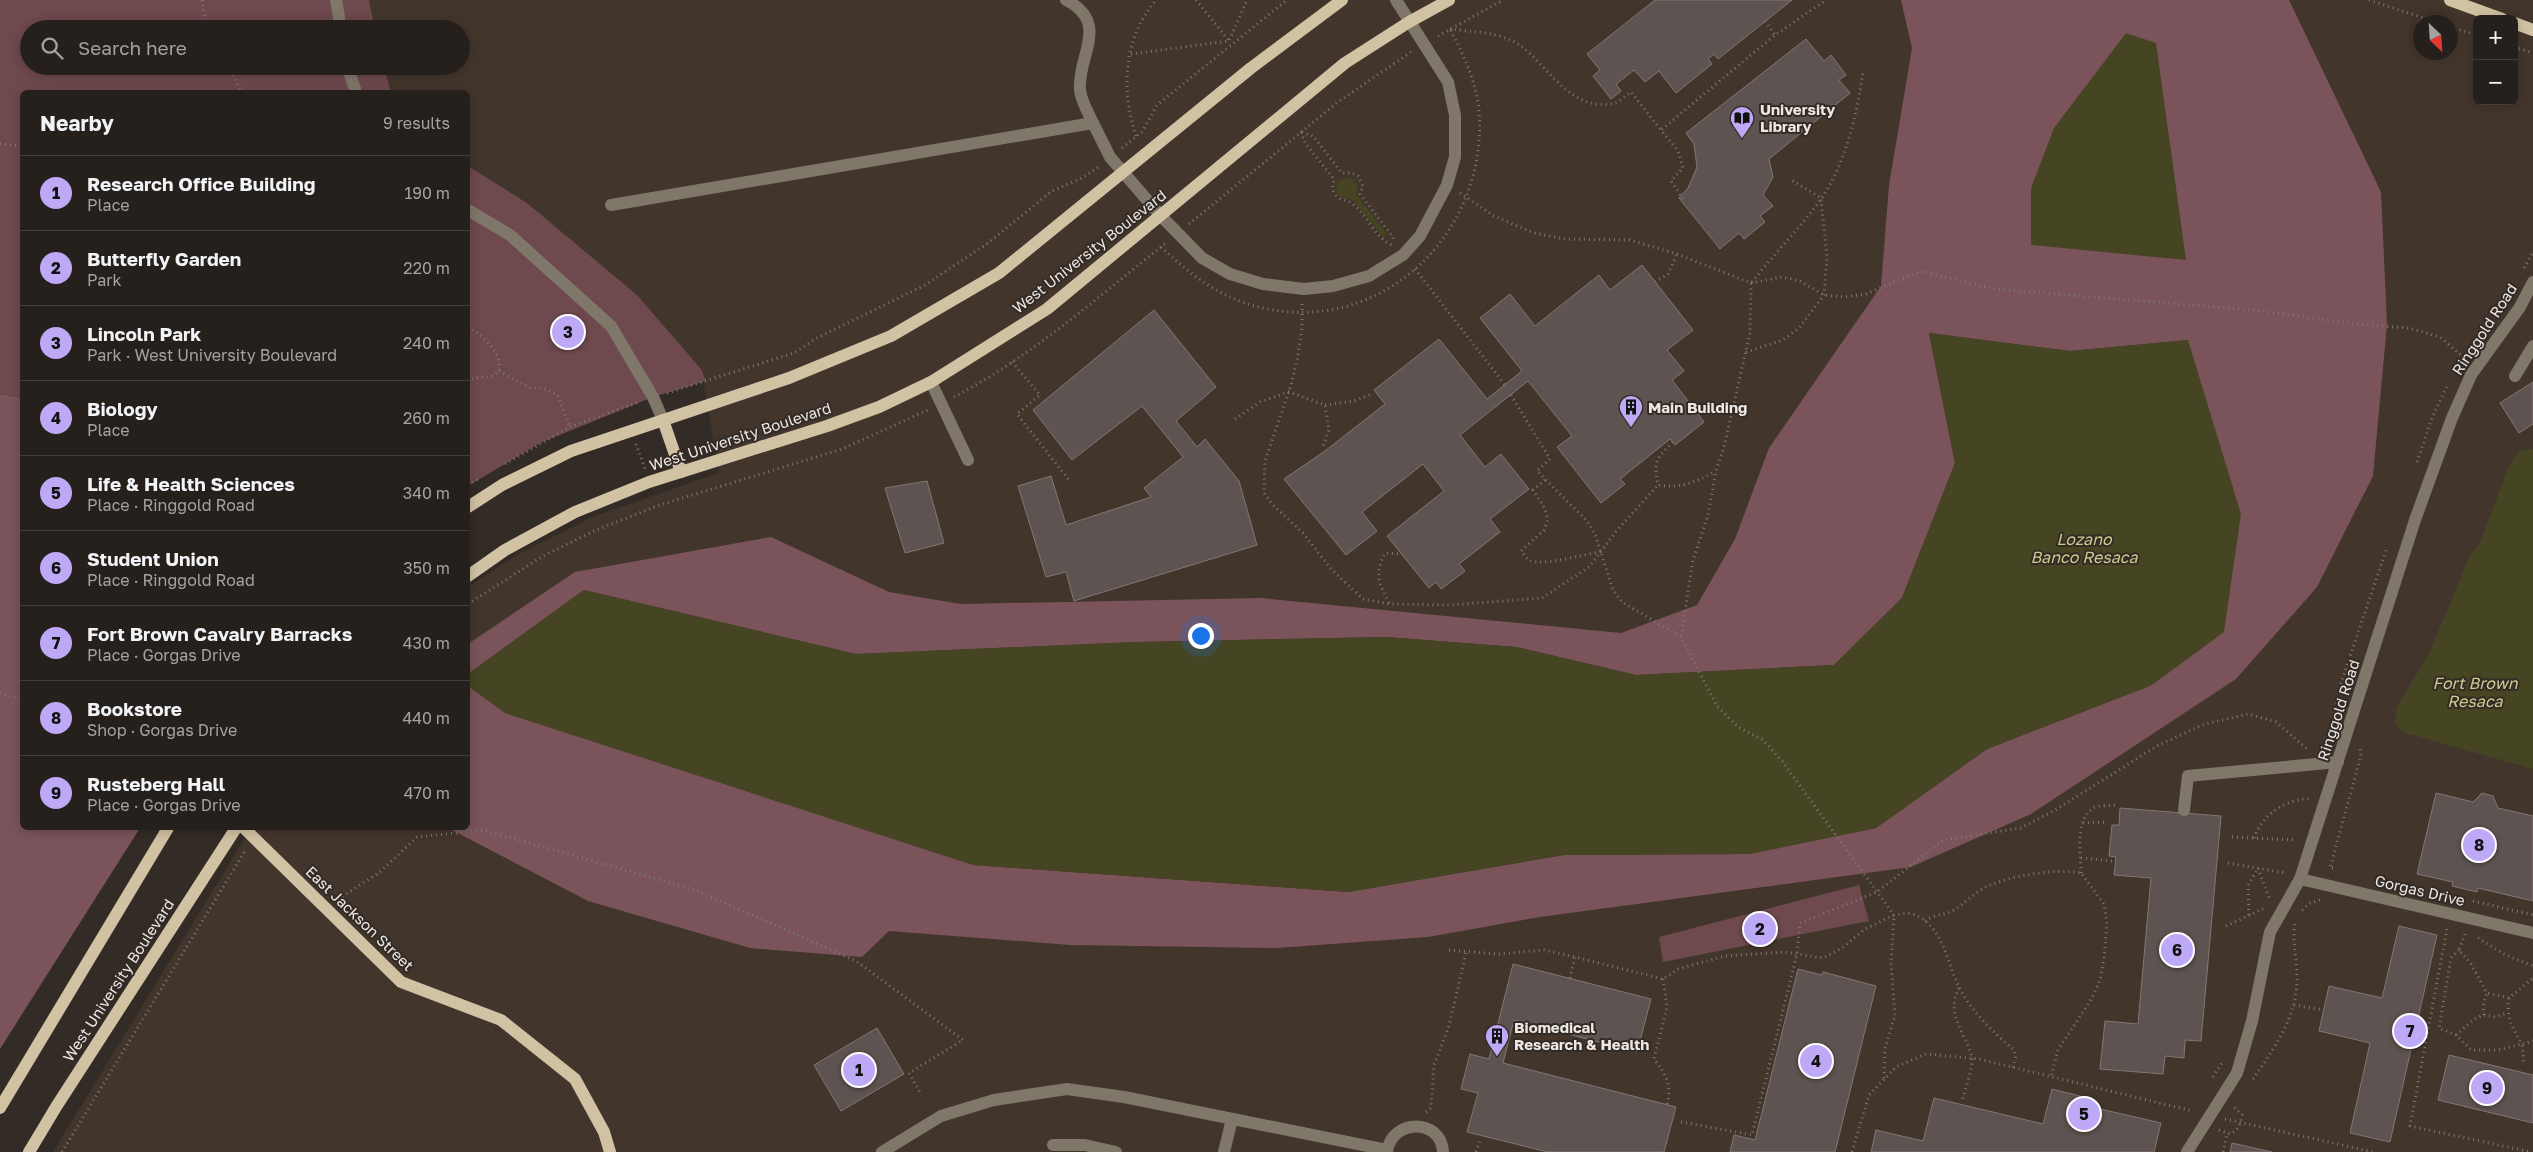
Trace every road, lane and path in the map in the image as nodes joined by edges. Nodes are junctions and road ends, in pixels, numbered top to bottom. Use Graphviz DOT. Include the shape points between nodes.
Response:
graph roads {
  1 [pos="202,0"];
  2 [pos="336,0"];
  3 [pos="1066,0"];
  4 [pos="1156,0"];
  5 [pos="1196,0"];
  6 [pos="1248,0"];
  7 [pos="1287,0"];
  8 [pos="1342,0"];
  9 [pos="1396,0"];
  10 [pos="1449,0"];
  11 [pos="1826,0"];
  12 [pos="2369,0"];
  13 [pos="2450,0"];
  14 [pos="2415,15"];
  15 [pos="2491,15"];
  16 [pos="205,20"];
  17 [pos="339,20"];
  18 [pos="1765,21"];
  19 [pos="1409,22"];
  20 [pos="2518,24"];
  21 [pos="2458,29"];
  22 [pos="2533,30"];
  23 [pos="2473,34"];
  24 [pos="1775,35"];
  25 [pos="1231,43"];
  26 [pos="2518,48"];
  27 [pos="2533,53"];
  28 [pos="1131,54"];
  29 [pos="1863,71"];
  30 [pos="233,75"];
  31 [pos="350,75"];
  32 [pos="241,90"];
  33 [pos="355,90"];
  34 [pos="1093,123"];
  35 [pos="1661,130"];
  36 [pos="1136,136"];
  37 [pos="0,144"];
  38 [pos="20,146"];
  39 [pos="1110,157"];
  40 [pos="1124,172"];
  41 [pos="1790,179"];
  42 [pos="1447,185"];
  43 [pos="1467,198"];
  44 [pos="1821,198"];
  45 [pos="1683,199"];
  46 [pos="611,205"];
  47 [pos="470,211"];
  48 [pos="1162,216"];
  49 [pos="1393,245"];
  50 [pos="1161,247"];
  51 [pos="1677,254"];
  52 [pos="1403,255"];
  53 [pos="1415,269"];
  54 [pos="1655,282"];
  55 [pos="1751,282"];
  56 [pos="2533,282"];
  57 [pos="1304,289"];
  58 [pos="1824,295"];
  59 [pos="1301,313"];
  60 [pos="470,328"];
  61 [pos="2533,346"];
  62 [pos="1745,352"];
  63 [pos="2463,357"];
  64 [pos="1012,362"];
  65 [pos="499,372"];
  66 [pos="2515,376"];
  67 [pos="470,379"];
  68 [pos="931,382"];
  69 [pos="1505,385"];
  70 [pos="1289,392"];
  71 [pos="1372,394"];
  72 [pos="1511,395"];
  73 [pos="653,398"];
  74 [pos="1325,404"];
  75 [pos="623,408"];
  76 [pos="1235,419"];
  77 [pos="663,420"];
  78 [pos="570,427"];
  79 [pos="631,431"];
  80 [pos="1673,442"];
  81 [pos="1322,449"];
  82 [pos="968,460"];
  83 [pos="501,466"];
  84 [pos="1716,471"];
  85 [pos="681,472"];
  86 [pos="484,476"];
  87 [pos="1069,480"];
  88 [pos="1546,480"];
  89 [pos="649,482"];
  90 [pos="470,484"];
  91 [pos="1658,485"];
  92 [pos="470,506"];
  93 [pos="658,506"];
  94 [pos="1601,552"];
  95 [pos="1402,554"];
  96 [pos="470,575"];
  97 [pos="1389,604"];
  98 [pos="1681,637"];
  99 [pos="0,693"];
  100 [pos="20,699"];
  101 [pos="2359,746"];
  102 [pos="2338,762"];
  103 [pos="2323,763"];
  104 [pos="2313,799"];
  105 [pos="2116,805"];
  106 [pos="2184,810"];
  107 [pos="2108,822"];
  108 [pos="2083,823"];
  109 [pos="167,830"];
  110 [pos="235,830"];
  111 [pos="246,830"];
  112 [pos="254,837"];
  113 [pos="2232,837"];
  114 [pos="2254,838"];
  115 [pos="2302,840"];
  116 [pos="2081,858"];
  117 [pos="2112,861"];
  118 [pos="2228,863"];
  119 [pos="2258,868"];
  120 [pos="2339,870"];
  121 [pos="2081,873"];
  122 [pos="2294,876"];
  123 [pos="1877,892"];
  124 [pos="2269,898"];
  125 [pos="2465,899"];
  126 [pos="2329,902"];
  127 [pos="324,907"];
  128 [pos="2265,908"];
  129 [pos="2300,912"];
  130 [pos="2533,914"];
  131 [pos="1894,915"];
  132 [pos="2250,915"];
  133 [pos="2295,919"];
  134 [pos="1925,921"];
  135 [pos="2226,926"];
  136 [pos="2438,927"];
  137 [pos="2447,929"];
  138 [pos="2452,930"];
  139 [pos="2457,932"];
  140 [pos="2533,933"];
  141 [pos="2464,934"];
  142 [pos="1449,950"];
  143 [pos="2459,950"];
  144 [pos="1466,953"];
  145 [pos="1797,954"];
  146 [pos="1575,958"];
  147 [pos="2533,966"];
  148 [pos="1570,978"];
  149 [pos="2533,978"];
  150 [pos="1662,979"];
  151 [pos="1960,988"];
  152 [pos="2487,993"];
  153 [pos="2509,998"];
  154 [pos="2294,1005"];
  155 [pos="2323,1010"];
  156 [pos="2506,1013"];
  157 [pos="2484,1014"];
  158 [pos="2456,1035"];
  159 [pos="2533,1041"];
  160 [pos="2522,1044"];
  161 [pos="1973,1059"];
  162 [pos="2524,1064"];
  163 [pos="2013,1068"];
  164 [pos="2051,1077"];
  165 [pos="1884,1079"];
  166 [pos="2249,1085"];
  167 [pos="921,1094"];
  168 [pos="2239,1099"];
  169 [pos="1962,1102"];
  170 [pos="1667,1105"];
  171 [pos="2234,1106"];
  172 [pos="0,1108"];
  173 [pos="2192,1111"];
  174 [pos="1423,1115"];
  175 [pos="1232,1119"];
  176 [pos="1681,1122"];
  177 [pos="2241,1122"];
  178 [pos="2219,1130"];
  179 [pos="2227,1134"];
  180 [pos="1481,1138"];
  181 [pos="1054,1145"];
  182 [pos="1387,1151"];
  183 [pos="29,1152"];
  184 [pos="62,1152"];
  185 [pos="610,1152"];
  186 [pos="882,1152"];
  187 [pos="1116,1152"];
  188 [pos="1224,1152"];
  189 [pos="1443,1152"];
  190 [pos="1476,1152"];
  191 [pos="1852,1152"];
  192 [pos="2187,1152"];
  193 [pos="2223,1152"];
  194 [pos="2373,1152"];
  195 [pos="2532,1152"];
  1 -- 16 [label="path"];
  2 -- 17 [label="street"];
  3 -- 34 [label="street" via="1078,6 1089,20 1080,90"];
  4 -- 28 [label="path" via="1137,29"];
  5 -- 25 [label="path"];
  6 -- 25 [label="path"];
  7 -- 25 [label="path"];
  8 -- 40 [label="main road" via="1251,68"];
  9 -- 19 [label="street"];
  10 -- 19 [label="main road, West University Boulevard"];
  11 -- 24 [label="path"];
  12 -- 14 [label="path"];
  13 -- 15 [label="main road"];
  18 -- 24 [label="path"];
  19 -- 42 [label="street" via="1448,82 1455,115 1455,156"];
  19 -- 48 [label="main road, West University Boulevard" via="1345,63"];
  20 -- 22 [label="main road"];
  21 -- 23 [label="path"];
  24 -- 35 [label="path"];
  25 -- 28 [label="path"];
  25 -- 36 [label="path" via="1157,105 1142,132"];
  26 -- 27 [label="path"];
  28 -- 36 [label="path" via="1126,88 1129,116"];
  29 -- 44 [label="path" via="1848,138"];
  30 -- 32 [label="path"];
  31 -- 33 [label="street"];
  34 -- 39 [label="street"];
  34 -- 46 [label="street"];
  35 -- 43 [label="path" via="1631,92 1616,103 1578,98 1564,89 1521,46 1504,38 1450,29 1466,59 1479,110 1478,147"];
  35 -- 45 [label="path" via="1678,152 1683,168 1671,181"];
  36 -- 39 [label="path"];
  37 -- 38 [label="path"];
  39 -- 40 [label="street"];
  39 -- 73 [label="path" via="1082,178 1052,191 988,243 925,285 817,338 794,353"];
  40 -- 48 [label="street"];
  40 -- 77 [label="main road" via="999,273 891,336 788,378"];
  41 -- 44 [label="path"];
  42 -- 43 [label="path"];
  42 -- 52 [label="street" via="1420,236"];
  43 -- 51 [label="path" via="1494,216 1534,233 1565,239 1629,240"];
  43 -- 53 [label="path" via="1442,241"];
  44 -- 55 [label="path"];
  44 -- 58 [label="path" via="1827,257"];
  47 -- 73 [label="street" via="510,235 611,326"];
  48 -- 57 [label="street" via="1202,258 1230,274 1263,284"];
  48 -- 68 [label="main road, West University Boulevard" via="1047,309"];
  49 -- 49 [label="path" via="1393,237 1360,194 1363,186 1358,176 1352,172 1342,173 1313,136 1301,132 1305,143 1334,180 1334,194 1351,202 1383,241"];
  49 -- 52 [label="path"];
  50 -- 59 [label="path" via="1190,273 1220,292 1245,303"];
  51 -- 54 [label="path" via="1668,274"];
  51 -- 55 [label="path"];
  52 -- 53 [label="path"];
  52 -- 57 [label="street" via="1369,276 1333,286"];
  53 -- 59 [label="path" via="1401,282 1349,305"];
  53 -- 69 [label="path"];
  55 -- 58 [label="path" via="1782,277 1800,281"];
  55 -- 62 [label="path" via="1750,333"];
  56 -- 102 [label="street, Ringgold Road" via="2520,307 2471,375 2452,418 2415,520"];
  57 -- 59 [label="path"];
  58 -- 62 [label="path" via="1799,328 1783,340"];
  58 -- 63 [label="path" via="1866,294 1920,270 1994,289 2202,306 2409,328 2440,337"];
  59 -- 70 [label="path" via="1302,329"];
  60 -- 65 [label="path" via="495,351 500,362"];
  61 -- 66 [label="street"];
  62 -- 84 [label="path"];
  64 -- 87 [label="path" via="1040,395 1018,414"];
  65 -- 67 [label="path" via="493,376"];
  65 -- 78 [label="path" via="530,388 547,389 558,396"];
  68 -- 82 [label="street"];
  68 -- 85 [label="main road, West University Boulevard" via="879,407 827,426"];
  70 -- 74 [label="path"];
  70 -- 76 [label="path" via="1260,402"];
  70 -- 97 [label="path" via="1265,461 1264,493 1348,587 1363,599"];
  71 -- 74 [label="path" via="1354,401"];
  72 -- 88 [label="path" via="1550,459 1538,471"];
  73 -- 75 [label="path"];
  73 -- 77 [label="street"];
  74 -- 81 [label="path" via="1329,430"];
  75 -- 78 [label="path"];
  75 -- 79 [label="path"];
  77 -- 79 [label="main road"];
  77 -- 85 [label="main road"];
  78 -- 83 [label="path"];
  79 -- 89 [label="path"];
  79 -- 92 [label="main road" via="571,451 502,485"];
  80 -- 91 [label="path" via="1657,458"];
  84 -- 91 [label="path" via="1688,484 1674,487"];
  84 -- 98 [label="path" via="1708,514 1688,584"];
  85 -- 89 [label="main road, West University Boulevard"];
  86 -- 90 [label="path"];
  88 -- 94 [label="path" via="1587,521"];
  88 -- 94 [label="path" via="1533,490 1548,519 1544,530 1521,551 1528,560 1540,563"];
  89 -- 93 [label="path"];
  89 -- 96 [label="main road, West University Boulevard" via="575,512 505,550"];
  91 -- 94 [label="path"];
  94 -- 97 [label="path" via="1589,567 1542,598 1450,605"];
  94 -- 98 [label="path" via="1613,590 1622,602"];
  95 -- 97 [label="path" via="1385,553 1378,568 1380,586"];
  98 -- 123 [label="path" via="1717,706 1738,727 1763,740"];
  99 -- 100 [label="path"];
  101 -- 120 [label="path" via="2361,755 2330,868"];
  102 -- 103 [label="street"];
  102 -- 122 [label="street, Ringgold Road"];
  103 -- 106 [label="street" via="2188,776"];
  103 -- 123 [label="path" via="2276,722 2248,714 2202,725 2157,746 2021,828 1943,840"];
  104 -- 114 [label="path" via="2301,798 2280,807 2258,826"];
  105 -- 108 [label="path" via="2094,807"];
  107 -- 108 [label="path"];
  108 -- 116 [label="path" via="2078,842"];
  109 -- 172 [label="main road"];
  110 -- 183 [label="main road, West University Boulevard"];
  111 -- 112 [label="main road, East Jackson Street"];
  112 -- 127 [label="main road, East Jackson Street"];
  112 -- 184 [label="path"];
  113 -- 114 [label="path"];
  114 -- 115 [label="path"];
  116 -- 117 [label="path"];
  116 -- 121 [label="path"];
  118 -- 119 [label="path"];
  119 -- 122 [label="path"];
  119 -- 124 [label="path"];
  119 -- 132 [label="path" via="2248,886"];
  121 -- 134 [label="path" via="2069,871 2001,880 1980,890 1952,912 1934,915"];
  121 -- 164 [label="path" via="2104,904 2107,922 2104,959 2092,998 2058,1050"];
  122 -- 140 [label="street, Gorgas Drive"];
  122 -- 192 [label="street, Ringgold Road" via="2270,932 2252,1021 2237,1073"];
  123 -- 131 [label="path"];
  123 -- 145 [label="path" via="1800,923"];
  125 -- 130 [label="path"];
  126 -- 129 [label="path" via="2310,903"];
  127 -- 167 [label="path" via="380,872 417,837 484,830 695,890 856,960 962,1040 909,1073"];
  127 -- 185 [label="main road, East Jackson Street" via="401,982 501,1020 575,1079 604,1132"];
  128 -- 132 [label="path"];
  131 -- 134 [label="path" via="1911,913"];
  131 -- 145 [label="path" via="1865,929 1842,948 1823,958"];
  131 -- 165 [label="path" via="1891,963 1895,1015 1885,1049"];
  132 -- 135 [label="path"];
  133 -- 154 [label="path" via="2298,981"];
  134 -- 151 [label="path" via="1937,935"];
  136 -- 137 [label="path"];
  137 -- 138 [label="path"];
  137 -- 195 [label="path" via="2410,1126"];
  139 -- 141 [label="path"];
  141 -- 143 [label="path"];
  141 -- 147 [label="path"];
  142 -- 144 [label="path"];
  143 -- 152 [label="path"];
  143 -- 158 [label="path" via="2451,958 2439,1028"];
  144 -- 146 [label="path" via="1544,950"];
  144 -- 174 [label="path" via="1449,1026 1434,1065 1430,1108"];
  145 -- 150 [label="path" via="1725,956 1678,969"];
  145 -- 176 [label="path" via="1752,1134"];
  146 -- 148 [label="path"];
  146 -- 150 [label="path"];
  149 -- 153 [label="path"];
  150 -- 170 [label="path" via="1667,1007 1654,1059 1667,1076 1670,1095"];
  151 -- 161 [label="path" via="1953,1000 1957,1021"];
  151 -- 163 [label="path" via="1976,1011 2013,1049 2016,1056"];
  152 -- 153 [label="path"];
  152 -- 157 [label="path" via="2482,1006"];
  153 -- 156 [label="path"];
  154 -- 155 [label="path"];
  154 -- 166 [label="path" via="2283,1030"];
  156 -- 157 [label="path"];
  156 -- 160 [label="path"];
  157 -- 158 [label="path"];
  158 -- 160 [label="path" via="2471,1050 2498,1050"];
  159 -- 160 [label="path"];
  160 -- 162 [label="path"];
  161 -- 163 [label="path"];
  161 -- 165 [label="path" via="1926,1054 1896,1067"];
  161 -- 169 [label="path"];
  163 -- 164 [label="path"];
  164 -- 173 [label="path"];
  165 -- 191 [label="path" via="1869,1095"];
  168 -- 171 [label="path"];
  171 -- 177 [label="path" via="2242,1115"];
  171 -- 177 [label="path" via="2225,1119"];
  175 -- 182 [label="street"];
  175 -- 186 [label="street" via="1067,1089 994,1100 941,1116"];
  175 -- 188 [label="street"];
  177 -- 179 [label="path" via="2236,1131"];
  177 -- 194 [label="path"];
  178 -- 179 [label="path"];
  179 -- 193 [label="path"];
  180 -- 190 [label="path"];
  181 -- 187 [label="street" via="1084,1145"];
  182 -- 189 [label="street" via="1390,1141 1402,1128 1419,1126 1435,1133"];
}
